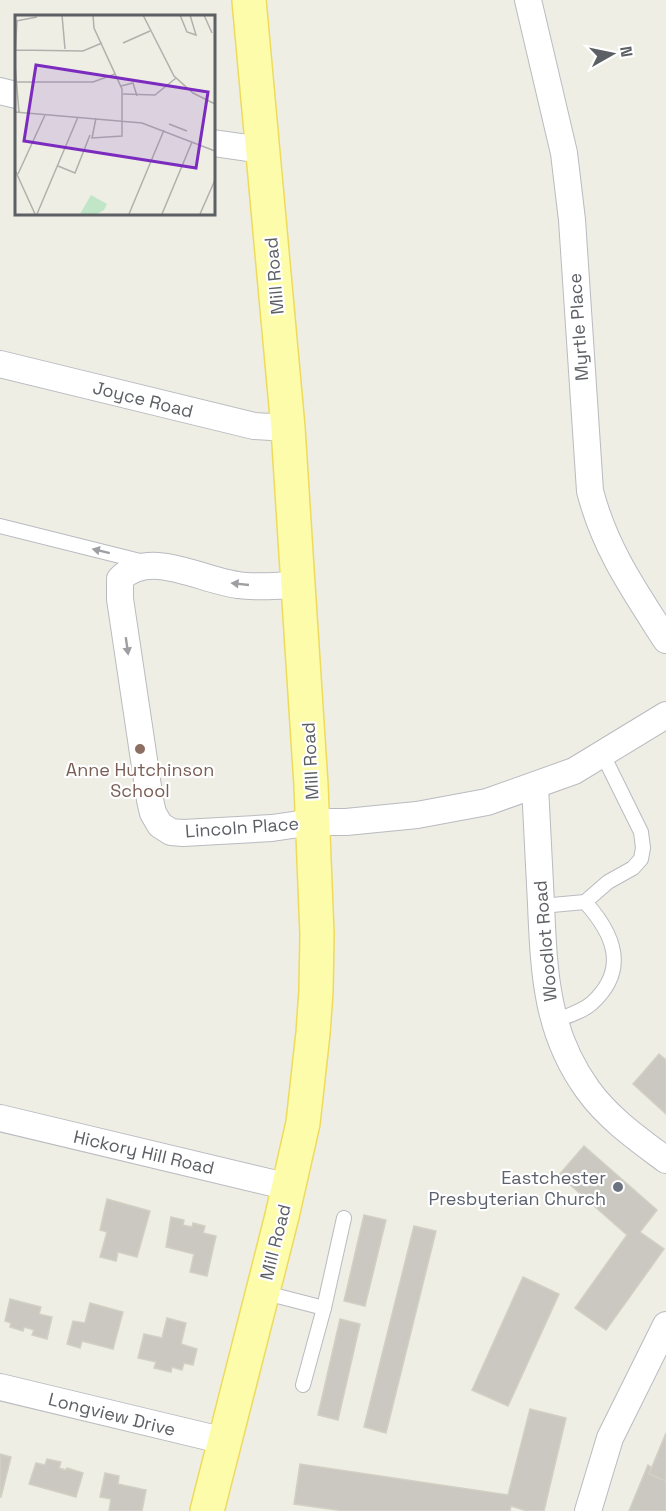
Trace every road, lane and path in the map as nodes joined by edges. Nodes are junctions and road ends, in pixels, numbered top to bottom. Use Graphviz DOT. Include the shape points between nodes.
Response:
graph roads {
  1 [pos="249,0"];
  2 [pos="528,0"];
  3 [pos="0,91"];
  4 [pos="15,95"];
  5 [pos="214,143"];
  6 [pos="262,150"];
  7 [pos="0,364"];
  8 [pos="288,428"];
  9 [pos="0,526"];
  10 [pos="158,565"];
  11 [pos="298,585"];
  12 [pos="666,640"];
  13 [pos="666,715"];
  14 [pos="603,755"];
  15 [pos="535,786"];
  16 [pos="313,822"];
  17 [pos="585,902"];
  18 [pos="541,906"];
  19 [pos="554,1021"];
  20 [pos="0,1118"];
  21 [pos="666,1160"];
  22 [pos="289,1187"];
  23 [pos="344,1218"];
  24 [pos="262,1292"];
  25 [pos="324,1308"];
  26 [pos="666,1324"];
  27 [pos="303,1385"];
  28 [pos="0,1387"];
  29 [pos="225,1441"];
  30 [pos="207,1511"];
  31 [pos="588,1511"];
  1 -- 6 [label="main road, Mill Road"];
  2 -- 12 [label="street, Myrtle Place" via="569,189 590,491 608,546"];
  3 -- 4 [label="street"];
  5 -- 6 [label="street"];
  6 -- 8 [label="main road, Mill Road"];
  7 -- 8 [label="street, Joyce Road" via="254,426"];
  8 -- 11 [label="main road, Mill Road"];
  10 -- 9 [label="lane, one-way"];
  11 -- 10 [label="street, Lincoln Place, one-way" via="238,585"];
  10 -- 16 [label="street, Lincoln Place, one-way" via="135,567 120,579 119,586 150,800 160,825 171,832 204,833"];
  11 -- 16 [label="main road, Mill Road"];
  13 -- 14 [label="street, Lincoln Place"];
  14 -- 15 [label="street, Lincoln Place"];
  14 -- 17 [label="lane" via="640,832 643,848 641,859 633,868 608,882"];
  15 -- 16 [label="street, Lincoln Place" via="487,802 417,815"];
  15 -- 18 [label="street, Woodlot Road"];
  16 -- 22 [label="main road, Mill Road" via="317,934 313,1034 303,1123"];
  17 -- 18 [label="lane"];
  17 -- 19 [label="lane" via="611,937 613,969 605,988 591,1004"];
  18 -- 19 [label="street, Woodlot Road" via="544,965"];
  19 -- 21 [label="street, Woodlot Road" via="570,1063 589,1091 622,1126"];
  20 -- 22 [label="street, Hickory Hill Road"];
  22 -- 24 [label="main road, Mill Road"];
  23 -- 25 [label="lane"];
  24 -- 25 [label="lane"];
  24 -- 29 [label="main road, Mill Road"];
  25 -- 27 [label="lane"];
  26 -- 31 [label="street" via="610,1438"];
  28 -- 29 [label="street, Longview Drive"];
  29 -- 30 [label="main road, Mill Road"];
}
